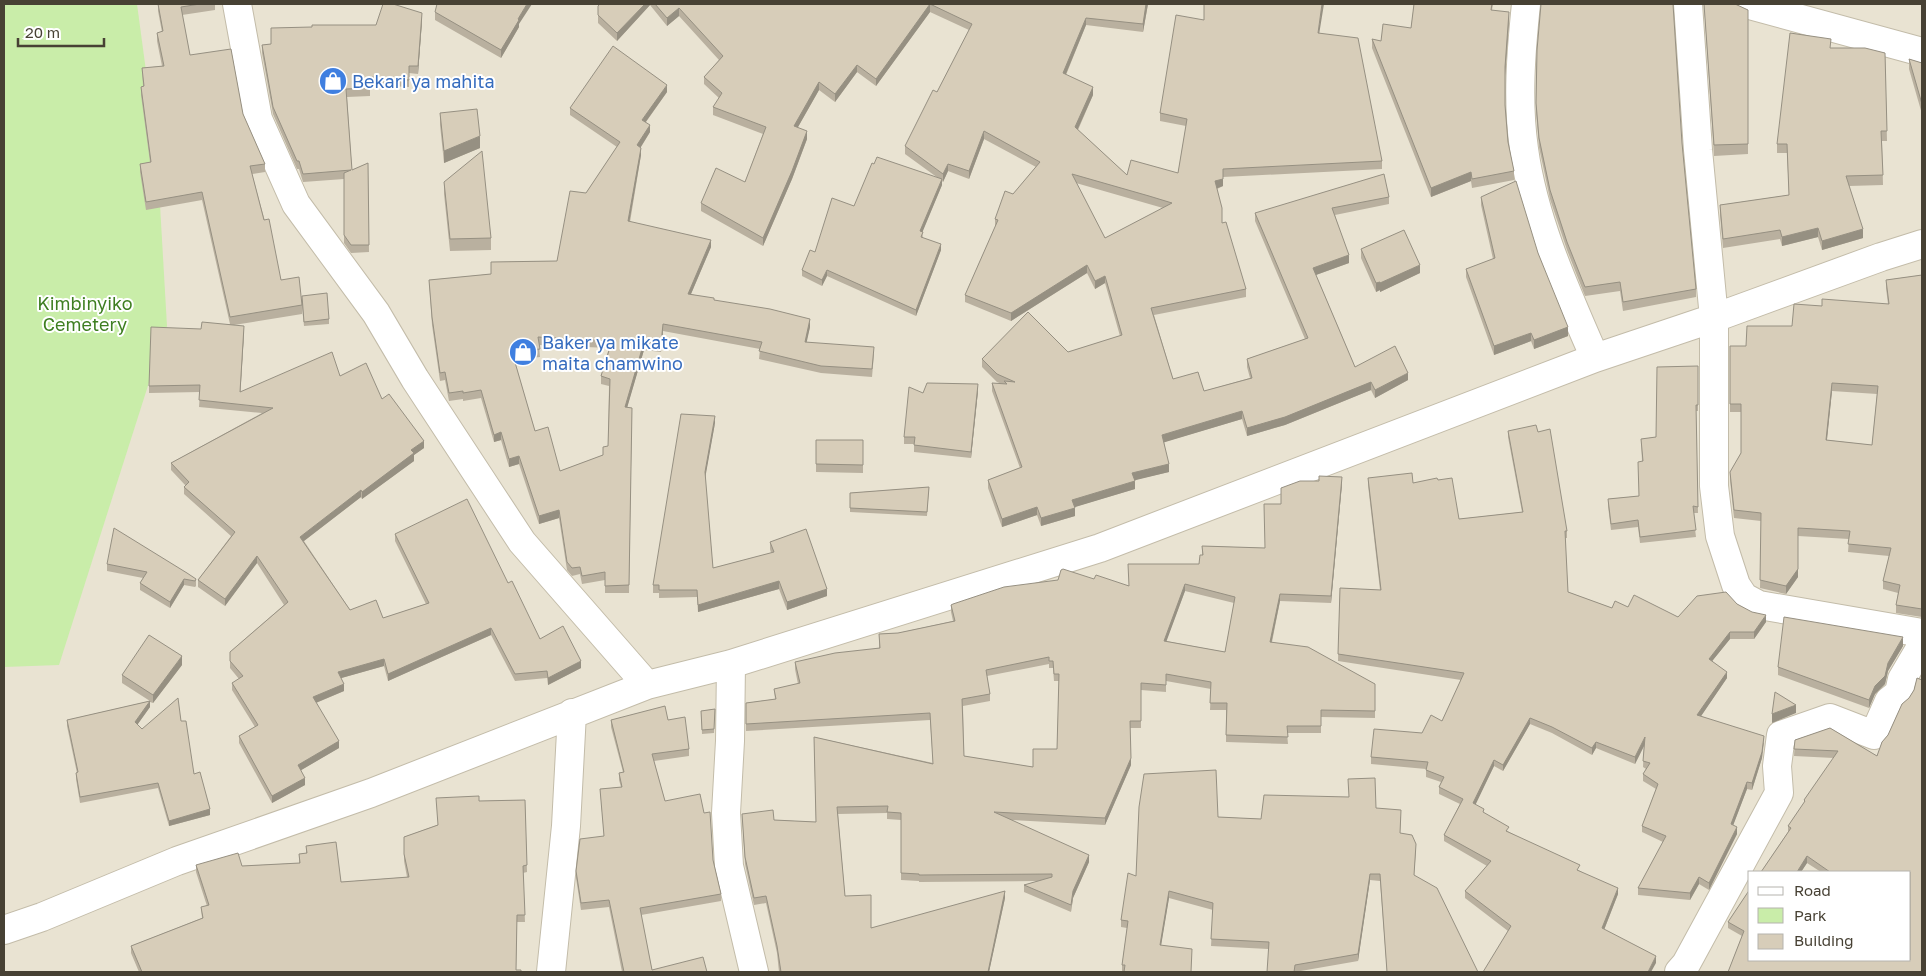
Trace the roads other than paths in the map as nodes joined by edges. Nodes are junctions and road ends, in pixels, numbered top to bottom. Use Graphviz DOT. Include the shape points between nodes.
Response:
graph roads {
  1 [pos="237,4"];
  2 [pos="1526,4"];
  3 [pos="1688,4"];
  4 [pos="1746,4"];
  5 [pos="1922,52"];
  6 [pos="1922,244"];
  7 [pos="1714,318"];
  8 [pos="1595,358"];
  9 [pos="1922,633"];
  10 [pos="1922,644"];
  11 [pos="731,664"];
  12 [pos="646,685"];
  13 [pos="572,713"];
  14 [pos="4,930"];
  15 [pos="551,972"];
  16 [pos="754,972"];
  17 [pos="1679,972"];
  1 -- 12 [label="street" via="258,119 296,204 376,313 415,379 522,542"];
  2 -- 8 [label="street" via="1520,92 1524,149 1535,203 1551,253"];
  3 -- 7 [label="street"];
  4 -- 5 [label="street"];
  6 -- 7 [label="street"];
  7 -- 8 [label="street"];
  7 -- 9 [label="street" via="1714,486 1720,536 1736,585 1744,596 1759,606"];
  8 -- 11 [label="street" via="1100,548"];
  10 -- 17 [label="street" via="1902,680 1899,693 1890,701 1874,735 1830,718 1781,736 1776,766 1779,792"];
  11 -- 12 [label="street"];
  11 -- 16 [label="street" via="726,812 729,866"];
  12 -- 13 [label="street"];
  13 -- 14 [label="street" via="371,793 177,861"];
  13 -- 15 [label="street" via="566,826"];
}
